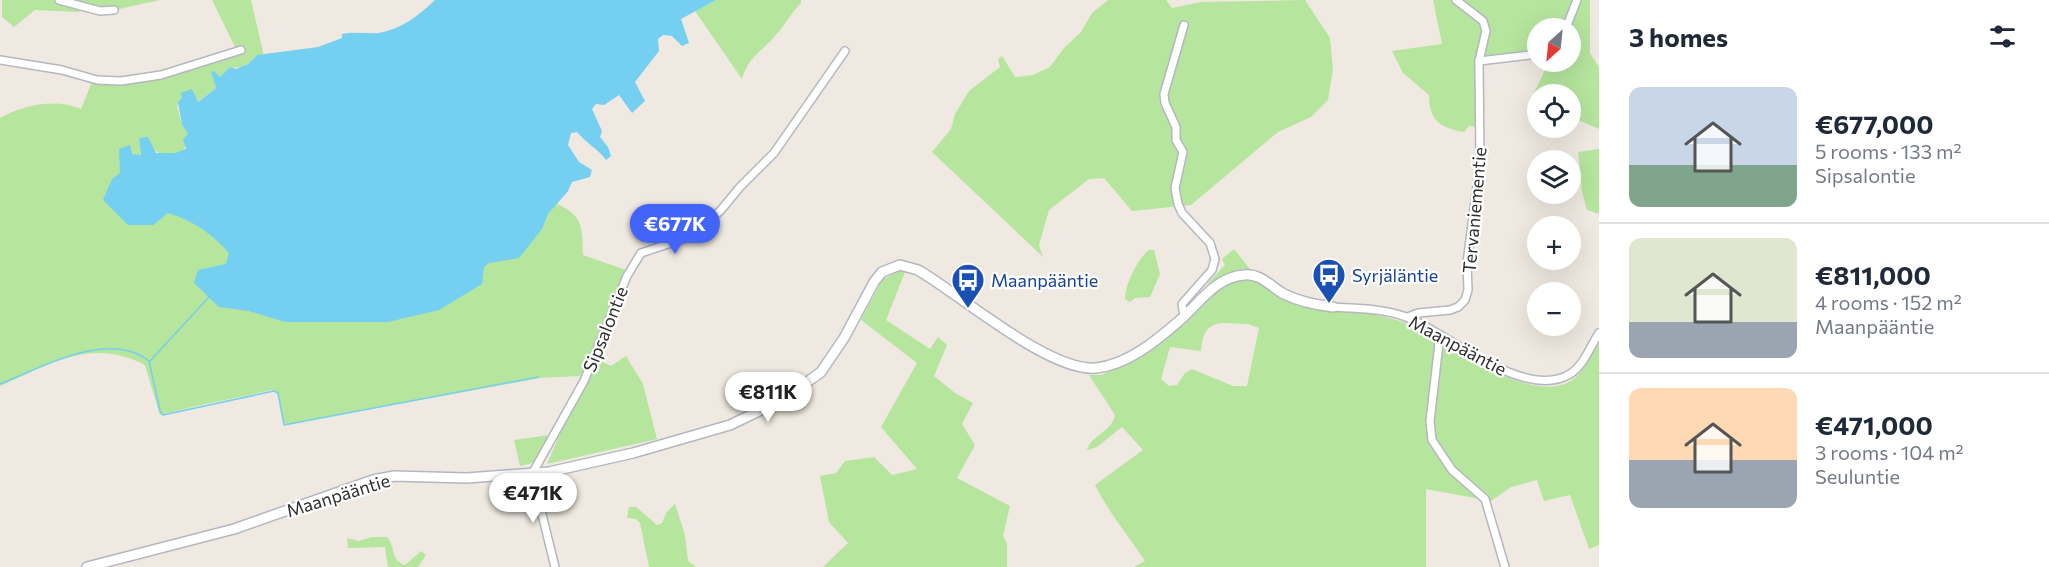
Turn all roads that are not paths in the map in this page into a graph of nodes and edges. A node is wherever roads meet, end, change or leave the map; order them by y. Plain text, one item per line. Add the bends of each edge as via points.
1 (59, 0) edge
2 (1456, 0) edge
3 (1577, 0) edge
4 (114, 10) dead end
5 (1570, 18) edge
6 (1184, 25) dead end
7 (241, 50) dead end
8 (845, 51) dead end
9 (1527, 55) edge
10 (0, 60) edge
11 (1479, 61) junction
12 (1333, 307) joint
13 (1184, 316) junction
14 (1408, 317) junction
15 (1599, 333) edge
16 (1440, 335) junction
17 (532, 474) junction
18 (87, 567) edge
19 (555, 567) edge
20 (1505, 567) edge

1 - 4 street via 100,11
2 - 11 street, Tervaniementie via 1483,21 1486,31
3 - 5 street
6 - 13 street via 1164,94 1183,152 1175,195 1182,213 1210,243 1215,259 1212,270 1183,301
7 - 10 street via 162,75 121,81 97,80
8 - 17 street, Sipsalontie via 780,145 721,210 686,238 640,253 584,381
9 - 11 street
11 - 14 street, Tervaniementie via 1480,162 1467,263 1468,290 1465,300 1450,310
12 - 13 street, Maanpääntie via 1299,301 1259,277 1244,274 1212,288
12 - 14 street, Maanpääntie
13 - 17 street, Maanpääntie via 1146,347 1122,360 1104,367 1076,367 1034,346 918,270 893,266 874,282 825,367 784,399 699,435
14 - 16 street, Maanpääntie
15 - 16 street, Maanpääntie via 1571,373 1543,379 1522,377 1496,367
16 - 20 street via 1430,421 1432,440 1452,470 1485,499
17 - 18 street, Maanpääntie via 373,480 234,529
17 - 19 street

